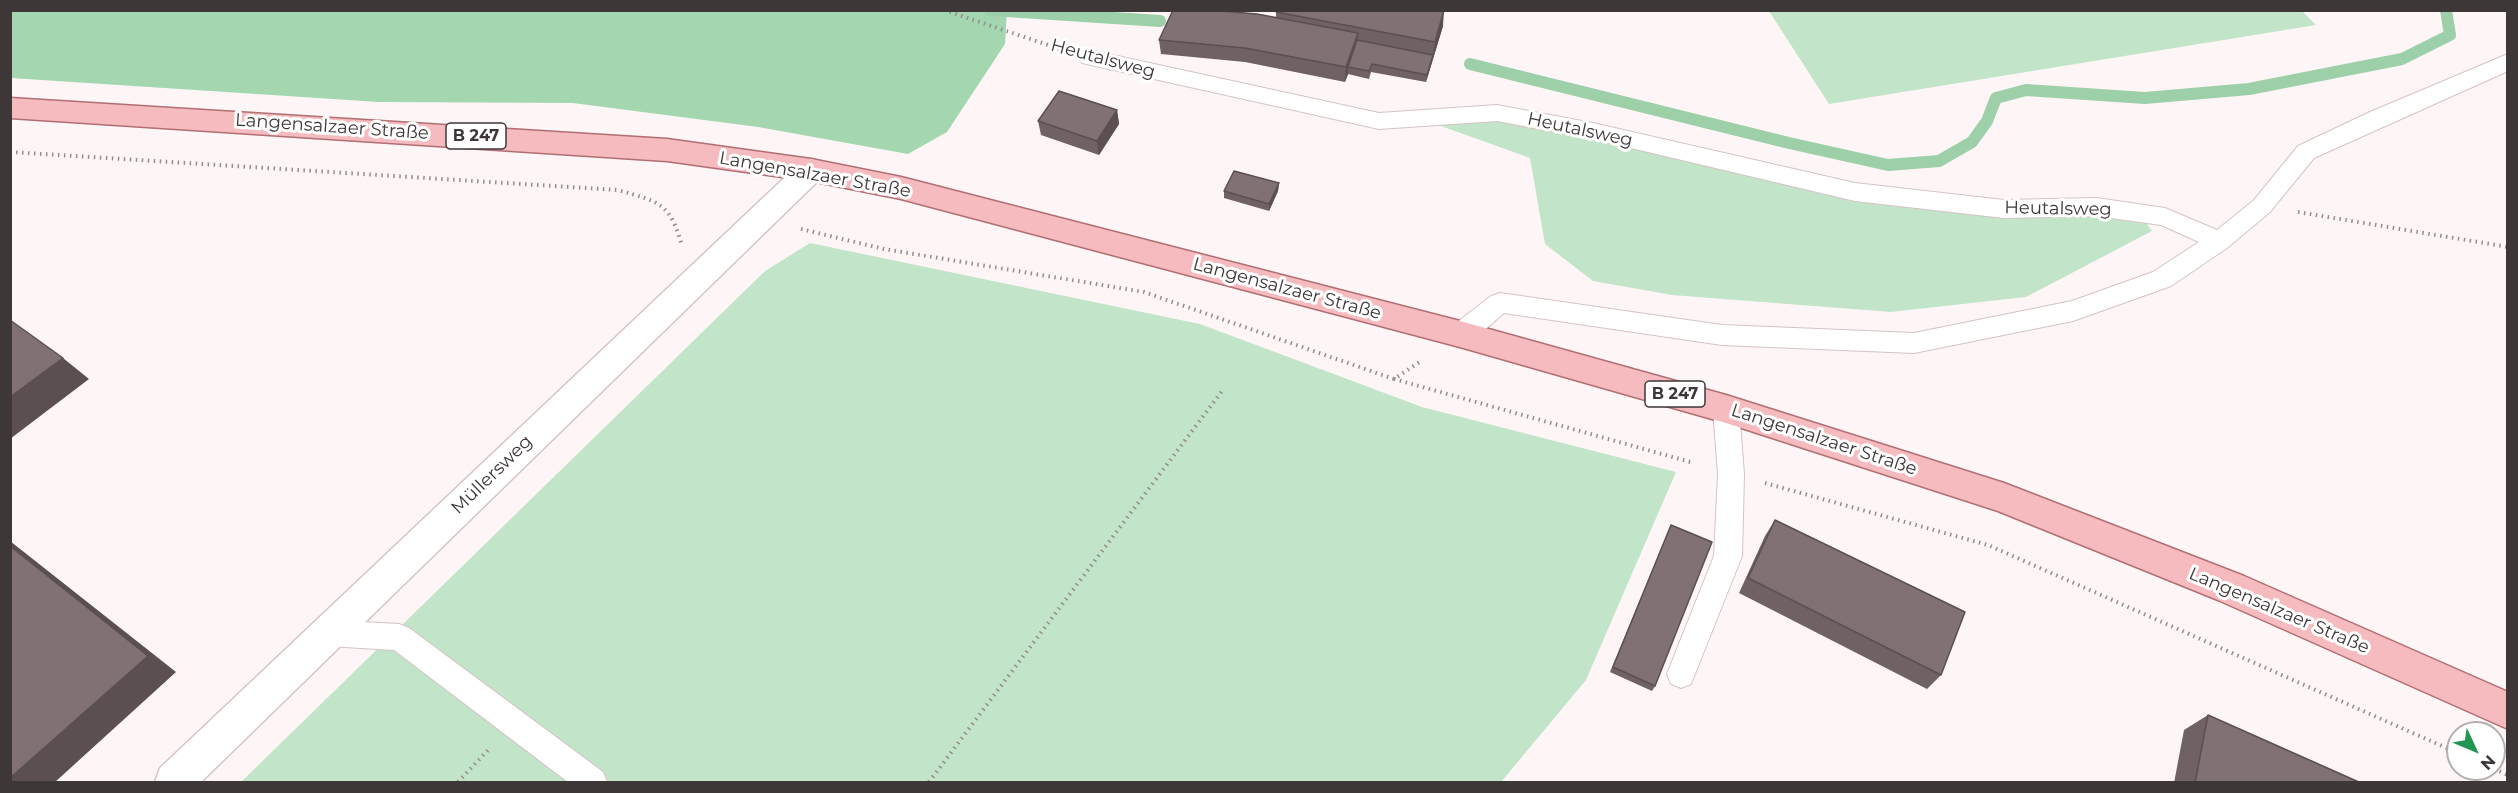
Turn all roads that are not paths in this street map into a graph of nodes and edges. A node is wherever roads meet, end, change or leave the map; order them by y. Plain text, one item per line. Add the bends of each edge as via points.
1 (1090, 58) road end
2 (2508, 62) edge
3 (10, 108) edge
4 (811, 170) junction
5 (2219, 241) junction
6 (1460, 334) junction
7 (1726, 409) junction
8 (328, 633) junction
9 (1682, 674) dead end
10 (2508, 711) edge
11 (174, 783) edge
12 (592, 783) edge

1 - 5 lane, Heutalsweg via 1378,122 1497,113 1593,131 1855,192 2004,209 2097,207 2165,217
2 - 5 lane via 2306,152 2262,206
3 - 4 main road, Langensalzaer Straße / B 247 via 667,150
4 - 6 main road, Langensalzaer Straße / B 247 via 901,188
4 - 8 street, Müllersweg
5 - 6 lane via 2162,279 2073,311 1914,343 1722,335 1500,303
6 - 7 main road, Langensalzaer Straße / B 247
7 - 9 lane via 1731,474 1728,556
7 - 10 main road, Langensalzaer Straße / B 247 via 2004,498 2231,588
8 - 11 street, Müllersweg
8 - 12 lane via 399,637

